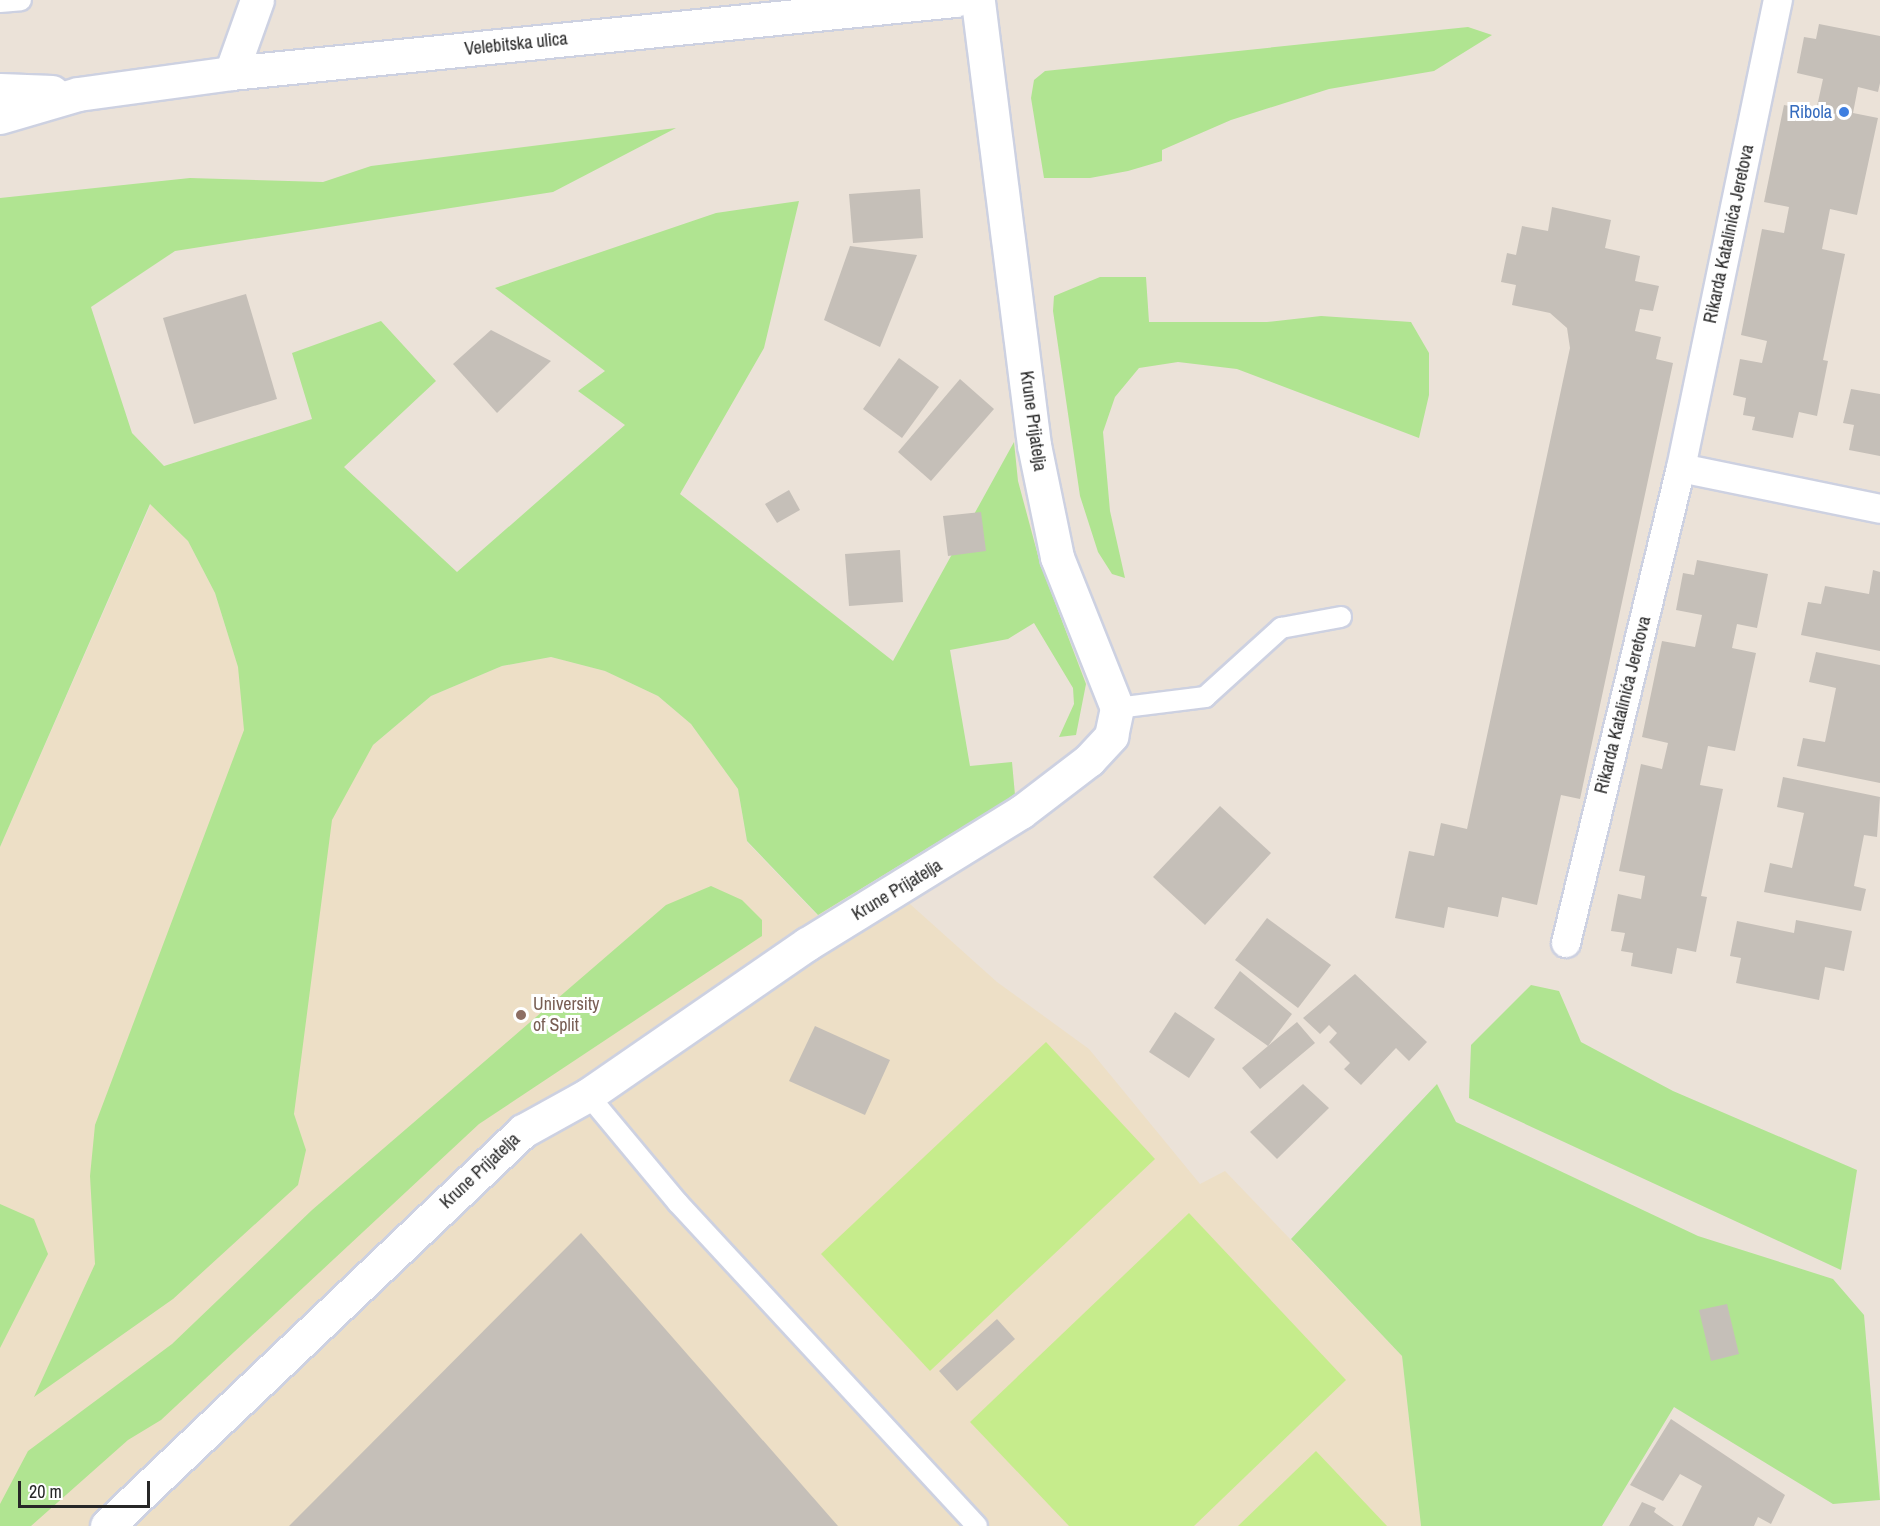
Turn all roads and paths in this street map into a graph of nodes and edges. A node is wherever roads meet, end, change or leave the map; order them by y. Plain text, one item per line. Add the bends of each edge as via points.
1 (21, 0) edge
2 (257, 0) edge
3 (955, 0) edge
4 (978, 0) edge
5 (1778, 0) edge
6 (0, 2) edge
7 (231, 73) junction
8 (0, 90) edge
9 (78, 94) junction
10 (0, 117) edge
11 (1681, 468) junction
12 (1880, 509) edge
13 (1341, 617) dead end
14 (1117, 708) junction
15 (1566, 943) dead end
16 (588, 1095) junction
17 (107, 1526) edge
18 (977, 1526) edge

1 - 6 lane
2 - 7 street
3 - 7 street, Velebitska ulica
4 - 14 street, Krune Prijatelja via 1034,445 1057,557
5 - 11 street, Rikarda Katalinića Jeretova
7 - 9 street, Velebitska ulica
8 - 9 street, Velebitska ulica
9 - 10 street, Velebitska ulica
11 - 12 street
11 - 15 street, Rikarda Katalinića Jeretova
13 - 14 lane via 1281,628 1205,698
14 - 16 street, Krune Prijatelja via 1111,736 1089,760 1021,812 807,944
16 - 17 street, Krune Prijatelja via 523,1131
16 - 18 lane via 678,1203

